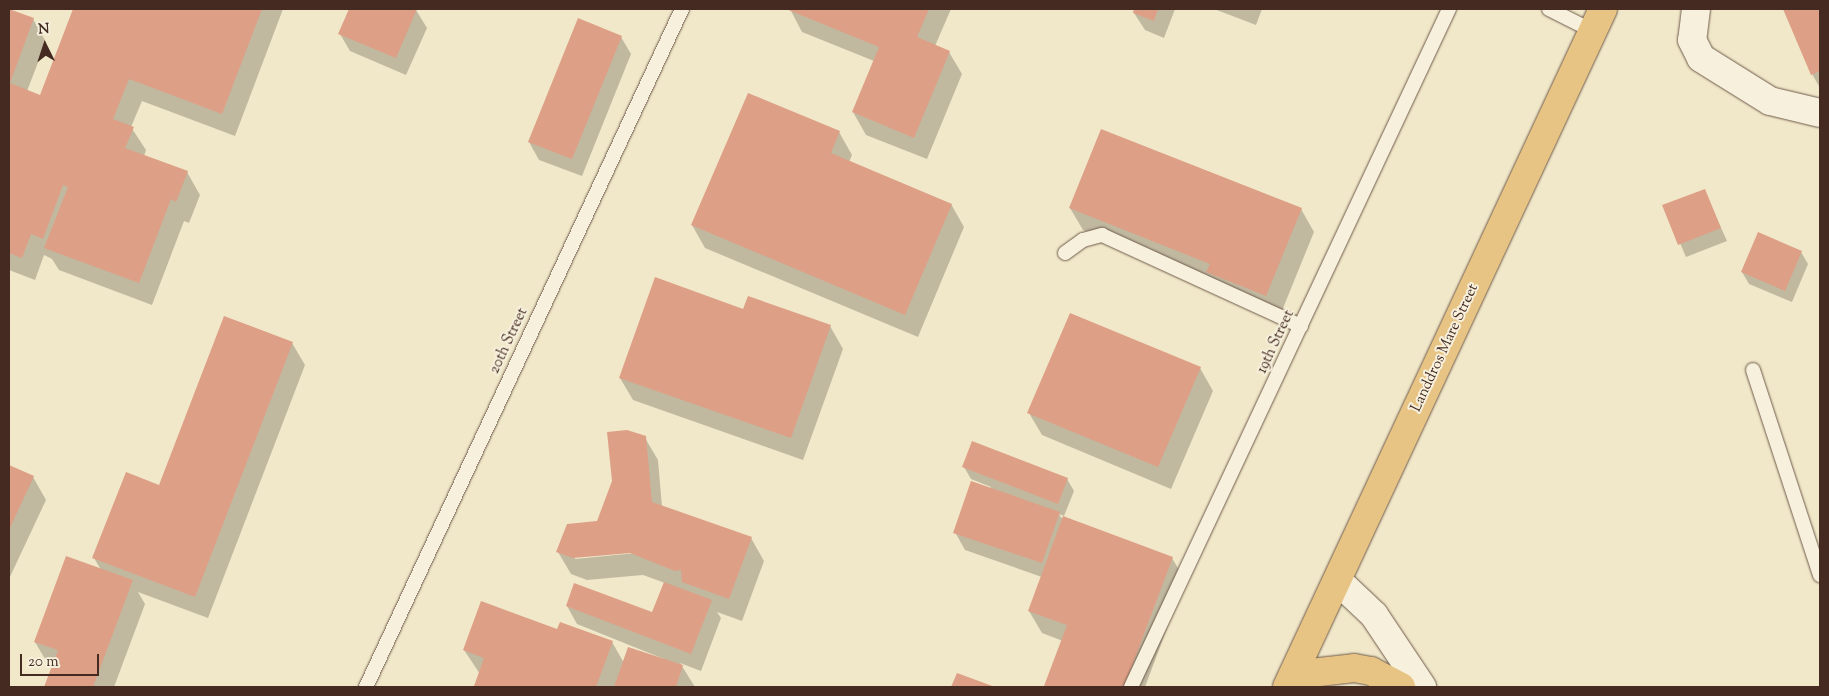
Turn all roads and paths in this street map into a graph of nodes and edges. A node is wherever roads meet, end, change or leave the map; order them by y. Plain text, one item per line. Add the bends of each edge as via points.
1 (682, 9) edge
2 (1448, 9) edge
3 (1549, 9) edge
4 (1695, 11) edge
5 (1598, 20) edge
6 (1820, 114) edge
7 (1065, 253) dead end
8 (1301, 326) junction
9 (1753, 370) dead end
10 (1820, 575) edge
11 (1339, 582) junction
12 (1290, 681) edge
13 (366, 687) edge
14 (1131, 687) edge
15 (1401, 687) edge
16 (1422, 687) edge

1 - 13 lane, 20th Street
2 - 8 lane, 19th Street
3 - 5 lane
4 - 6 street via 1692,40 1702,58 1770,101
5 - 11 main road, Landdros Mare Street
7 - 8 lane via 1083,240 1102,235
8 - 14 lane, 19th Street
9 - 10 lane
11 - 12 main road, Landdros Mare Street
11 - 16 street via 1374,615
12 - 15 main road via 1354,668 1371,671

